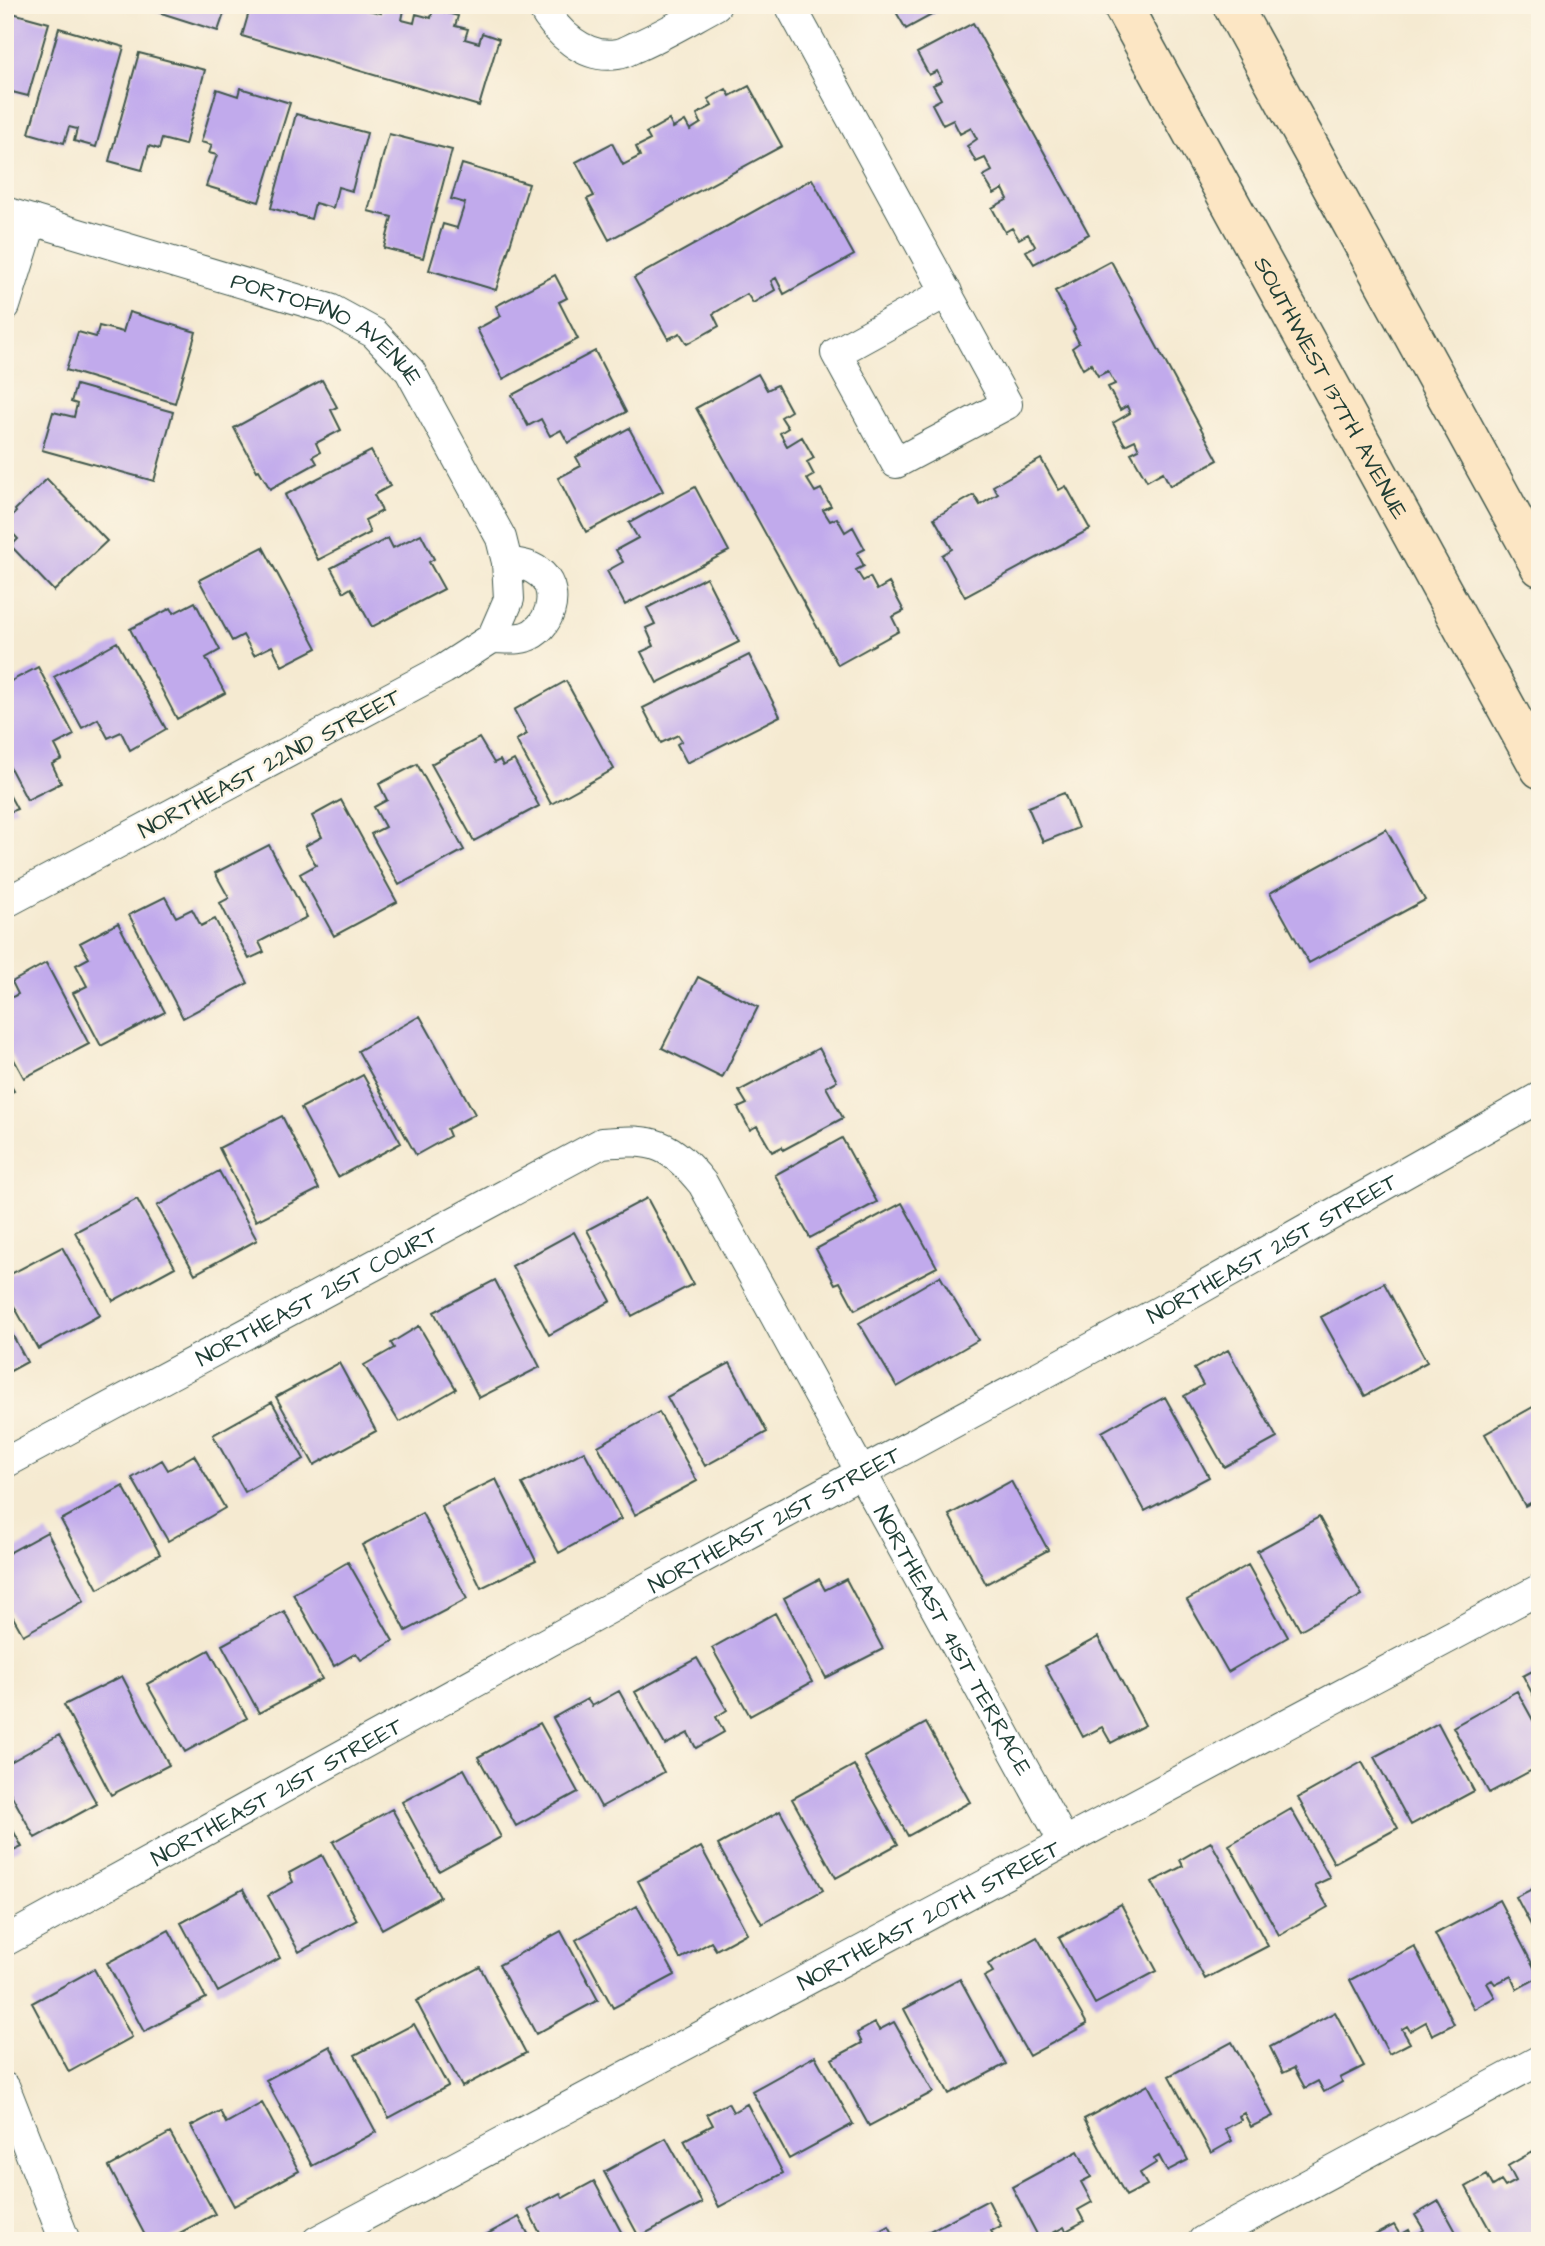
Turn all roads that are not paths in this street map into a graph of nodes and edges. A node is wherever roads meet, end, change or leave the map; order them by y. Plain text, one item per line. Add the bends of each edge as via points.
1 (541, 5) edge
2 (716, 5) edge
3 (790, 5) edge
4 (1122, 5) edge
5 (1232, 5) edge
6 (18, 216) edge
7 (947, 292) junction
8 (5, 306) edge
9 (508, 562) junction
10 (1540, 567) edge
11 (492, 638) junction
12 (1540, 769) edge
13 (5, 903) edge
14 (1540, 1097) edge
15 (630, 1140) joint
16 (5, 1463) edge
17 (862, 1472) junction
18 (1540, 1589) edge
19 (1064, 1842) junction
20 (5, 1941) edge
21 (1540, 2060) edge
22 (5, 2088) edge
23 (65, 2241) edge
24 (317, 2241) edge
25 (1203, 2241) edge

1 - 2 street via 571,42 597,54 619,54
3 - 7 street
4 - 12 main road, SOUTHWEST 137TH AVENUE
5 - 10 main road
6 - 8 street
6 - 9 street, PORTOFINO AVENUE via 330,309 374,333 410,371 501,538
7 - 7 street via 836,353 896,463 1007,404
9 - 11 street, PORTOFINO AVENUE via 509,599
9 - 11 street via 528,565 544,576 550,590 548,616 540,629 523,638
11 - 13 street, NORTHEAST 22ND STREET via 444,669
14 - 17 street, NORTHEAST 21ST STREET via 1187,1297
15 - 16 street, NORTHEAST 21ST COURT via 602,1143
15 - 17 street, NORTHEAST 41ST TERRACE via 657,1144 683,1159 703,1184
17 - 19 street, NORTHEAST 41ST TERRACE
17 - 20 street, NORTHEAST 21ST STREET
18 - 19 street, NORTHEAST 20TH STREET
19 - 24 street, NORTHEAST 20TH STREET
21 - 25 street
22 - 23 street

